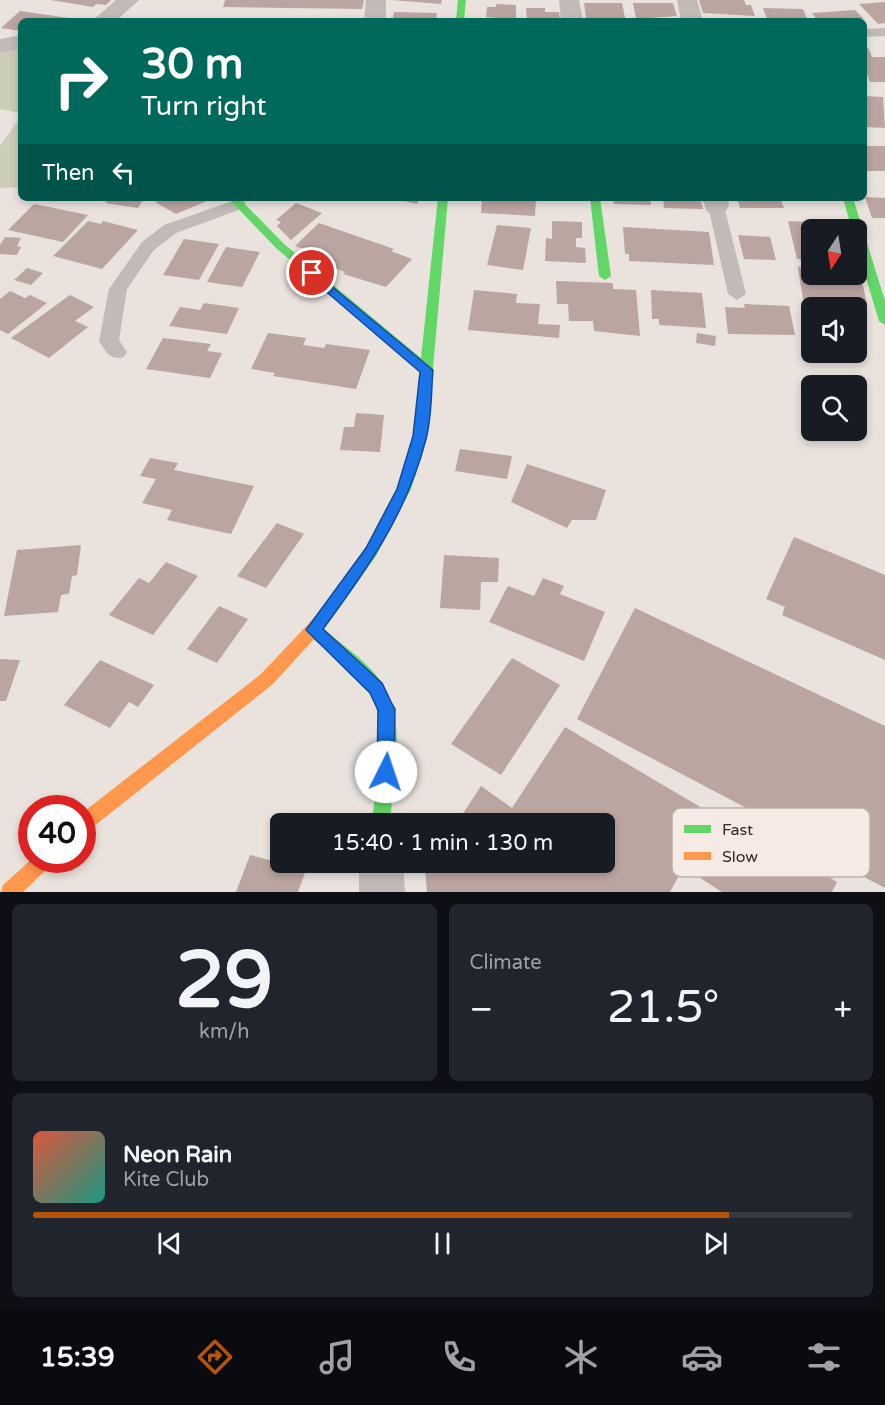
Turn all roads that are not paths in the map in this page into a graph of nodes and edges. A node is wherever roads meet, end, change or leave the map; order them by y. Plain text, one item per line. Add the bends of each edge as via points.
1 (129, 0) edge
2 (376, 0) edge
3 (462, 0) edge
4 (569, 0) edge
5 (687, 0) edge
6 (107, 18) edge
7 (375, 18) edge
8 (460, 18) edge
9 (572, 18) edge
10 (691, 18) edge
11 (885, 32) edge
12 (867, 33) edge
13 (18, 43) edge
14 (0, 46) edge
15 (239, 201) edge
16 (242, 201) edge
17 (443, 201) edge
18 (595, 201) edge
19 (849, 201) edge
20 (716, 202) edge
21 (605, 276) dead end
22 (737, 294) dead end
23 (885, 321) edge
24 (117, 352) dead end
25 (427, 370) junction
26 (314, 630) junction
27 (96, 813) edge
28 (382, 813) edge
29 (30, 873) edge
30 (381, 873) edge
31 (10, 892) edge
32 (382, 892) edge

1 - 6 street
2 - 7 street
3 - 8 street
4 - 9 street
5 - 10 street
11 - 12 lane
13 - 14 street
15 - 24 lane via 170,229 148,246 118,289 109,341
16 - 25 street via 280,246
17 - 25 street
18 - 21 street
19 - 23 street
20 - 22 lane
25 - 26 street via 420,436 404,489 371,552
26 - 27 street via 267,679
26 - 28 street via 376,688 387,709
29 - 31 street
30 - 32 street

